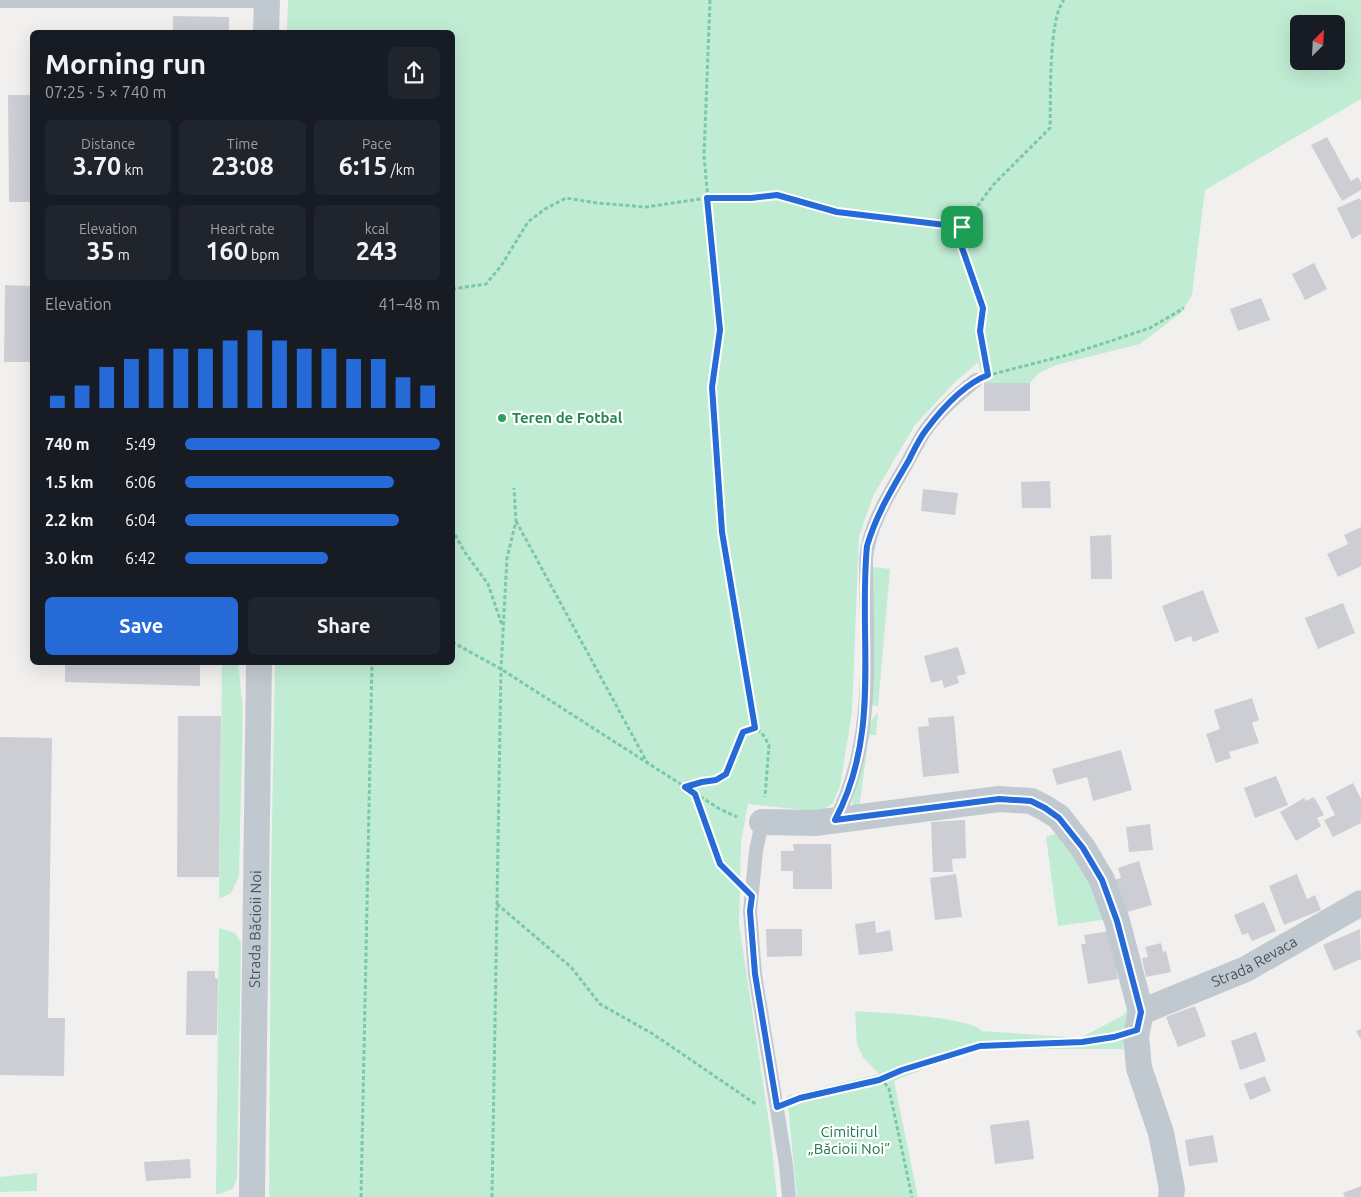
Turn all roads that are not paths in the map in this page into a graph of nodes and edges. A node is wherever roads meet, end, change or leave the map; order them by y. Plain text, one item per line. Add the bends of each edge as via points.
1 (0, 1) edge
2 (266, 1) edge
3 (266, 30) edge
4 (982, 378) road end
5 (259, 665) edge
6 (835, 820) junction
7 (762, 822) joint
8 (1361, 903) edge
9 (1139, 1021) junction
10 (252, 1197) edge
11 (789, 1197) edge
12 (1171, 1197) edge

1 - 2 lane
2 - 3 street
4 - 6 lane via 957,396 925,431 871,532 866,559 864,716 846,799
5 - 10 street, Strada Băcioii Noi
6 - 7 street
6 - 9 street via 999,799 1031,801 1045,808 1059,818 1083,848 1102,880 1117,921
7 - 11 lane via 750,911 755,974
8 - 9 street, Strada Revaca via 1246,969
9 - 12 street via 1136,1036 1140,1068 1161,1133

